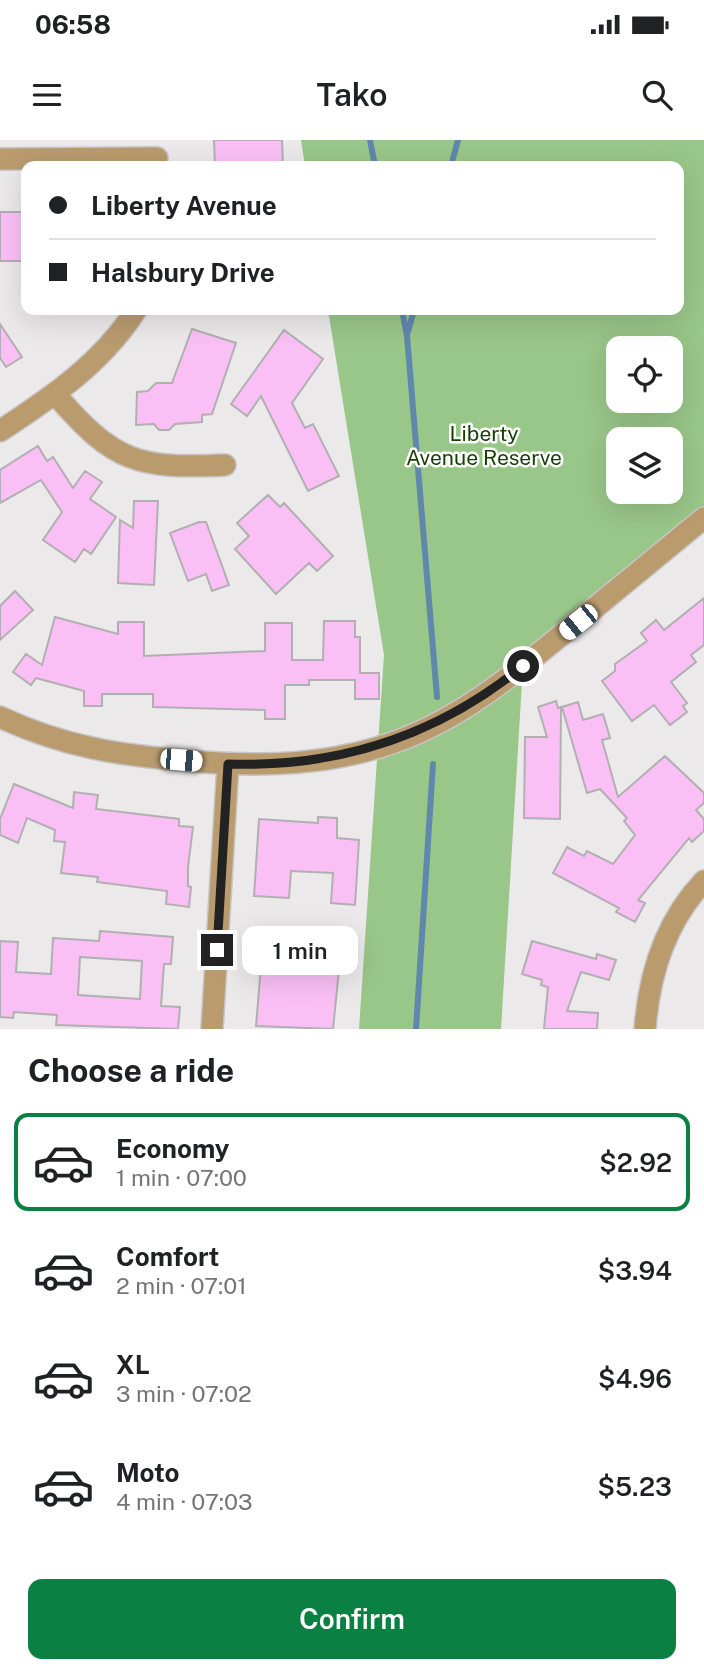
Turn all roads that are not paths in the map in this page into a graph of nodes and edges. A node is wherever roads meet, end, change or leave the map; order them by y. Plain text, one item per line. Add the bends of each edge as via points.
1 (157, 155) edge
2 (0, 159) edge
3 (132, 315) edge
4 (55, 395) junction
5 (0, 431) edge
6 (225, 465) dead end
7 (704, 518) edge
8 (0, 718) edge
9 (228, 764) junction
10 (704, 881) edge
11 (212, 1029) edge
12 (645, 1029) edge

1 - 2 street
3 - 4 street via 102,355
4 - 5 street
4 - 6 street via 93,436 121,454 163,467
7 - 9 street via 495,689 445,719 401,740 343,756 286,765
8 - 9 street via 64,743 107,753
9 - 11 street
10 - 12 street via 676,919 659,954

